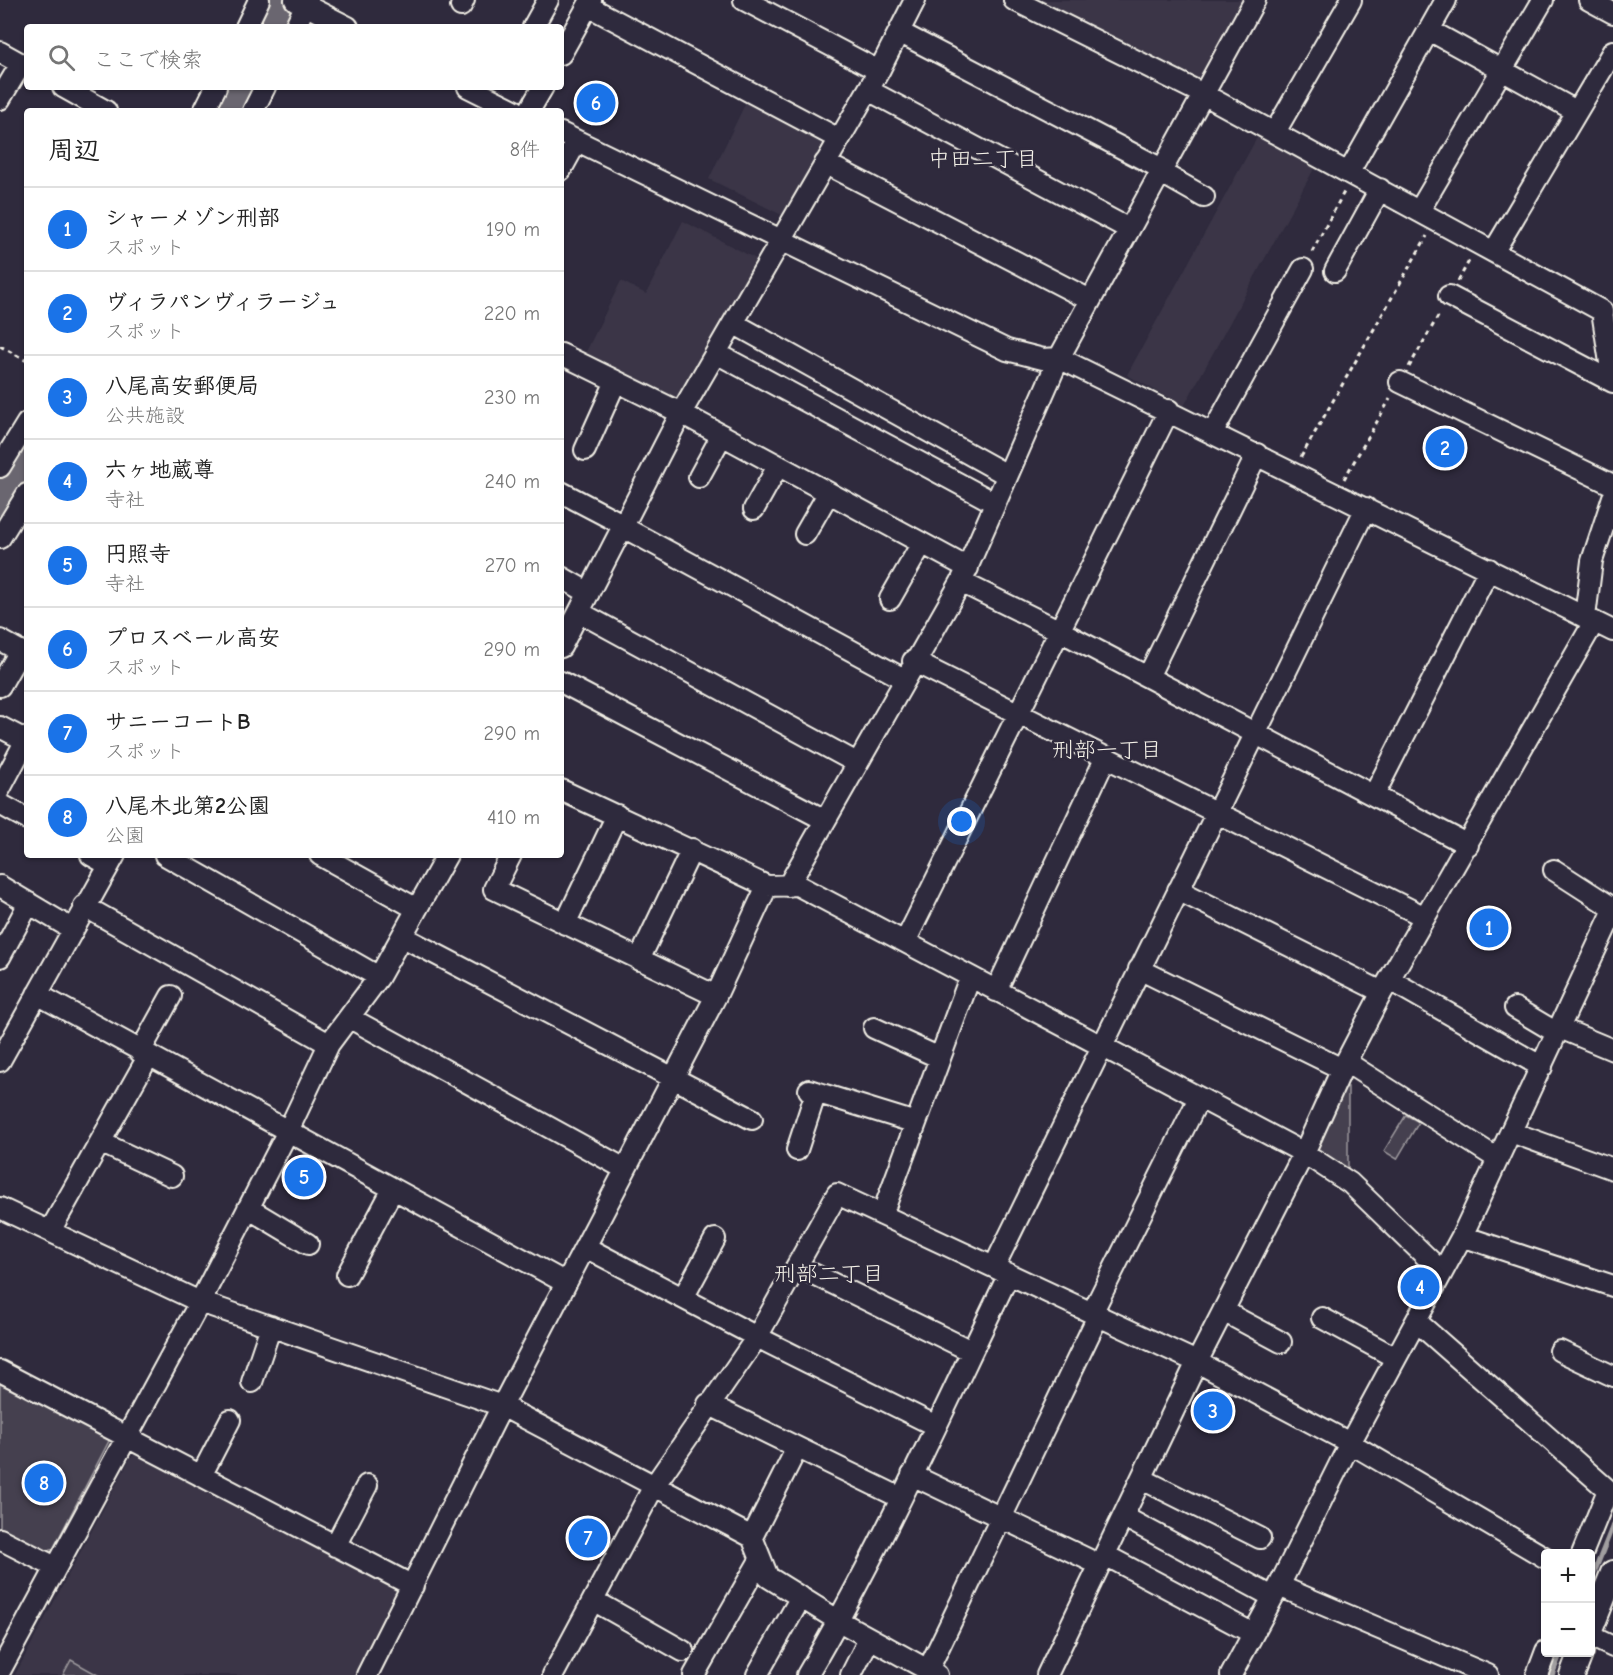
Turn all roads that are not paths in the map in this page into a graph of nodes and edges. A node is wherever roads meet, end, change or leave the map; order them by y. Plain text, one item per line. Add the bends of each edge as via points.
1 (259, 0) edge
2 (548, 0) edge
3 (744, 0) edge
4 (1014, 0) edge
5 (1255, 0) edge
6 (1351, 0) edge
7 (1446, 0) edge
8 (1543, 0) edge
9 (1589, 0) edge
10 (303, 2) edge
11 (907, 2) edge
12 (590, 3) edge
13 (1613, 13) edge
14 (247, 24) edge
15 (296, 24) edge
16 (343, 24) edge
17 (535, 24) edge
18 (1429, 30) junction
19 (899, 32) junction
20 (564, 49) edge
21 (1613, 51) edge
22 (0, 52) edge
23 (24, 66) edge
24 (1502, 70) junction
25 (879, 71) junction
26 (68, 90) edge
27 (214, 90) edge
28 (264, 90) edge
29 (474, 90) edge
30 (541, 90) edge
31 (868, 90) junction
32 (1203, 94) junction
33 (0, 99) edge
34 (101, 108) edge
35 (206, 108) edge
36 (254, 108) edge
37 (510, 108) edge
38 (532, 108) edge
39 (1576, 111) junction
40 (1275, 132) junction
41 (569, 137) edge
42 (839, 139) junction
43 (564, 158) edge
44 (825, 164) junction
45 (1161, 171) junction
46 (1351, 173) junction
47 (1380, 189) junction
48 (1204, 196) dead end
49 (1428, 215) junction
50 (1129, 229) junction
51 (780, 242) junction
52 (1494, 251) junction
53 (1303, 269) road end
54 (1335, 271) dead end
55 (1449, 296) dead end
56 (1090, 300) junction
57 (733, 323) junction
58 (716, 353) junction
59 (564, 355) edge
60 (1059, 358) junction
61 (1611, 359) edge
62 (616, 381) junction
63 (1400, 382) dead end
64 (1613, 382) edge
65 (861, 394) junction
66 (1169, 410) junction
67 (681, 413) junction
68 (846, 423) junction
69 (24, 428) edge
70 (1213, 432) junction
71 (722, 435) junction
72 (585, 450) dead end
73 (1257, 454) junction
74 (778, 466) junction
75 (0, 467) edge
76 (1007, 476) junction
77 (699, 477) dead end
78 (1613, 485) edge
79 (564, 494) edge
80 (828, 494) junction
81 (1613, 497) edge
82 (24, 498) edge
83 (995, 503) junction
84 (1366, 508) junction
85 (754, 509) dead end
86 (15, 511) edge
87 (623, 526) junction
88 (805, 534) dead end
89 (0, 538) edge
90 (921, 545) junction
91 (1489, 569) junction
92 (964, 575) junction
93 (564, 579) edge
94 (589, 592) junction
95 (890, 599) dead end
96 (579, 612) junction
97 (1589, 619) junction
98 (1058, 630) junction
99 (1613, 632) edge
100 (0, 640) edge
101 (564, 641) edge
102 (23, 653) edge
103 (913, 662) junction
104 (1148, 677) junction
105 (904, 679) junction
106 (564, 684) edge
107 (0, 686) edge
108 (1017, 713) junction
109 (0, 726) edge
110 (1255, 733) junction
111 (24, 740) edge
112 (24, 745) edge
113 (1107, 757) junction
114 (856, 763) junction
115 (0, 789) edge
116 (564, 791) edge
117 (1374, 795) junction
118 (0, 804) edge
119 (1216, 811) junction
120 (617, 815) junction
121 (24, 817) edge
122 (825, 820) junction
123 (1468, 844) junction
124 (692, 849) junction
125 (170, 858) edge
126 (325, 858) edge
127 (445, 858) edge
128 (510, 858) edge
129 (112, 860) edge
130 (1554, 870) dead end
131 (0, 886) edge
132 (767, 886) junction
133 (788, 886) junction
134 (1178, 890) junction
135 (29, 903) junction
136 (84, 906) junction
137 (417, 909) junction
138 (1425, 917) junction
139 (1611, 918) edge
140 (565, 924) junction
141 (72, 929) junction
142 (403, 937) junction
143 (905, 942) junction
144 (0, 957) edge
145 (639, 960) junction
146 (1139, 969) junction
147 (379, 977) junction
148 (970, 978) junction
149 (1386, 986) junction
150 (996, 991) junction
151 (37, 994) junction
152 (171, 996) dead end
153 (716, 996) junction
154 (1515, 1008) dead end
155 (350, 1018) junction
156 (874, 1028) dead end
157 (1558, 1031) junction
158 (329, 1044) junction
159 (1102, 1046) junction
160 (1613, 1050) edge
161 (144, 1054) junction
162 (940, 1058) junction
163 (0, 1061) edge
164 (1344, 1066) junction
165 (1542, 1066) junction
166 (672, 1079) junction
167 (1199, 1098) junction
168 (752, 1119) dead end
169 (916, 1123) junction
170 (288, 1131) junction
171 (1511, 1131) junction
172 (100, 1142) junction
173 (797, 1150) dead end
174 (1304, 1153) junction
175 (1498, 1159) junction
176 (625, 1169) junction
177 (1613, 1169) edge
178 (172, 1176) dead end
179 (393, 1189) junction
180 (0, 1208) edge
181 (248, 1208) junction
182 (882, 1215) junction
183 (50, 1232) junction
184 (1462, 1236) junction
185 (715, 1239) dead end
186 (308, 1244) dead end
187 (585, 1247) junction
188 (797, 1266) junction
189 (1001, 1270) junction
190 (1442, 1272) junction
191 (347, 1275) dead end
192 (566, 1283) junction
193 (1613, 1286) edge
194 (683, 1298) junction
195 (200, 1302) junction
196 (1223, 1311) junction
197 (1096, 1313) junction
198 (1322, 1318) dead end
199 (1416, 1321) junction
200 (271, 1326) junction
201 (757, 1337) junction
202 (1281, 1342) dead end
203 (971, 1351) junction
204 (1560, 1351) dead end
205 (1396, 1358) junction
206 (1197, 1362) junction
207 (0, 1371) edge
208 (1613, 1376) edge
209 (252, 1382) dead end
210 (708, 1404) junction
211 (502, 1406) junction
212 (230, 1420) dead end
213 (936, 1426) junction
214 (127, 1437) junction
215 (1350, 1443) junction
216 (797, 1448) junction
217 (912, 1475) junction
218 (201, 1476) junction
219 (1142, 1479) junction
220 (1611, 1483) edge
221 (367, 1485) dead end
222 (654, 1486) junction
223 (901, 1498) junction
224 (1124, 1517) junction
225 (1002, 1518) junction
226 (752, 1537) junction
227 (1260, 1538) dead end
228 (0, 1539) edge
229 (335, 1546) junction
230 (1584, 1549) edge
231 (1541, 1556) edge
232 (760, 1560) junction
233 (1103, 1560) junction
234 (55, 1567) junction
235 (1601, 1585) edge
236 (413, 1586) junction
237 (1276, 1591) junction
238 (801, 1597) junction
239 (593, 1600) junction
240 (1595, 1610) edge
241 (839, 1621) junction
242 (1252, 1633) junction
243 (1595, 1638) edge
244 (868, 1639) junction
245 (1613, 1647) edge
246 (683, 1651) dead end
247 (1543, 1657) edge
248 (1579, 1657) edge
249 (0, 1671) edge
250 (932, 1673) edge
251 (367, 1675) edge
252 (553, 1675) edge
253 (694, 1675) edge
254 (757, 1675) edge
255 (807, 1675) edge
256 (850, 1675) edge
257 (1047, 1675) edge
258 (1231, 1675) edge
259 (1488, 1675) edge
260 (1537, 1675) edge
261 (1572, 1675) edge

1 - 14 street
2 - 17 street
3 - 25 street
4 - 32 street
5 - 32 street
6 - 40 street
7 - 18 street
8 - 24 street
9 - 13 street
10 - 15 street
10 - 16 street
11 - 19 street
12 - 20 street
12 - 42 street
18 - 24 street
18 - 46 street
19 - 25 street
19 - 45 street
21 - 39 street
22 - 23 street
23 - 33 street
24 - 39 street
24 - 49 street
25 - 31 street
26 - 34 street
27 - 35 street
28 - 36 street
29 - 37 street
30 - 38 street
31 - 42 street
31 - 50 street
32 - 40 street
32 - 45 street
39 - 52 street
40 - 46 street
41 - 43 street
41 - 51 street
42 - 44 street
44 - 51 street
44 - 56 street
45 - 48 street
45 - 50 street
46 - 47 street
47 - 49 street
47 - 54 street
49 - 52 street
50 - 56 street
51 - 57 street
51 - 60 street via 1007,350 1043,360
52 - 61 street via 1602,311
53 - 70 street
55 - 64 street
56 - 60 street
57 - 58 street
57 - 65 street
58 - 67 street
58 - 68 street
59 - 62 street
60 - 66 street
60 - 76 street
61 - 64 street
62 - 67 street
62 - 72 street
63 - 78 street
65 - 68 street
65 - 76 street
66 - 70 street
66 - 98 street
67 - 71 street
67 - 87 street
68 - 83 street
69 - 75 street
70 - 73 street
71 - 74 street
71 - 77 street
73 - 84 street
73 - 104 street
74 - 80 street
74 - 85 street
76 - 83 street
79 - 87 street
80 - 88 street
80 - 90 street
81 - 97 street via 1592,561
82 - 86 street
83 - 92 street
84 - 91 street
84 - 110 street
86 - 89 street
87 - 94 street
87 - 105 street
90 - 92 street
90 - 95 street
91 - 97 street
91 - 117 street
92 - 98 street
92 - 103 street
93 - 94 street
94 - 96 street
96 - 101 street
96 - 114 street
97 - 99 street
97 - 123 street
98 - 104 street
98 - 108 street
100 - 102 street
102 - 107 street
103 - 105 street
103 - 108 street
104 - 110 street
105 - 114 street
106 - 122 street
108 - 113 street
108 - 143 street
109 - 111 street
110 - 117 street
110 - 119 street
112 - 115 street
113 - 119 street
113 - 150 street
114 - 122 street
116 - 120 street
117 - 123 street
118 - 121 street
119 - 134 street
119 - 138 street
120 - 124 street
120 - 140 street
122 - 133 street
123 - 138 street
124 - 132 street
124 - 145 street
125 - 147 street
126 - 137 street
127 - 137 street
128 - 140 street via 494,889
129 - 136 street
130 - 139 street
131 - 135 street
132 - 133 street
132 - 153 street
133 - 143 street via 797,885
134 - 146 street
134 - 149 street
135 - 141 street
135 - 144 street
136 - 141 street
136 - 158 street
137 - 142 street
138 - 149 street
139 - 157 street
140 - 145 street
141 - 151 street
142 - 147 street
142 - 166 street
143 - 148 street
145 - 153 street
146 - 159 street
146 - 164 street
147 - 155 street
148 - 150 street
148 - 162 street
149 - 164 street
149 - 165 street
150 - 159 street
151 - 161 street
151 - 163 street
152 - 161 street
153 - 166 street
154 - 157 street
155 - 158 street
155 - 176 street
156 - 162 street
157 - 160 street
157 - 165 street
158 - 170 street
159 - 167 street
159 - 189 street
161 - 170 street
161 - 172 street
162 - 169 street
164 - 174 street
164 - 175 street
165 - 171 street
166 - 168 street
166 - 176 street
167 - 174 street
167 - 197 street
169 - 173 street via 812,1091
169 - 182 street
170 - 179 street
170 - 181 street
171 - 175 street
171 - 177 street
172 - 178 street
172 - 183 street
174 - 190 street via 1350,1183
174 - 196 street
175 - 184 street
176 - 187 street
179 - 191 street
179 - 192 street
180 - 183 street
181 - 186 street
181 - 195 street
182 - 188 street via 837,1194
182 - 189 street
183 - 195 street
184 - 190 street
184 - 193 street
185 - 194 street
187 - 192 street
187 - 194 street
188 - 201 street
188 - 203 street
189 - 197 street
189 - 203 street
190 - 199 street
192 - 211 street
194 - 201 street
195 - 200 street
195 - 214 street
196 - 202 street
196 - 206 street
197 - 206 street
197 - 225 street
198 - 205 street
199 - 205 street
199 - 220 street
200 - 209 street
200 - 211 street
201 - 210 street
201 - 213 street
203 - 213 street
204 - 208 street
205 - 215 street
206 - 215 street
206 - 219 street
207 - 214 street
210 - 216 street
210 - 222 street
211 - 222 street
211 - 236 street
212 - 218 street
213 - 217 street
214 - 218 street
214 - 234 street
215 - 231 street
215 - 237 street
216 - 223 street
216 - 226 street
217 - 223 street
217 - 225 street
218 - 229 street
219 - 224 street
219 - 227 street
220 - 230 street
221 - 229 street
222 - 226 street
222 - 239 street
223 - 241 street
224 - 233 street
224 - 237 street
225 - 233 street
225 - 250 street
226 - 232 street
228 - 234 street
229 - 236 street
232 - 238 street via 768,1577
232 - 253 street
233 - 242 street
233 - 257 street
234 - 249 street
235 - 240 main road
236 - 251 street
237 - 242 street
237 - 259 street
238 - 241 street
238 - 254 street
239 - 246 street
239 - 252 street
241 - 244 street
241 - 255 street
242 - 258 street
243 - 245 street
244 - 250 street
244 - 256 street
247 - 260 street
248 - 261 main road

